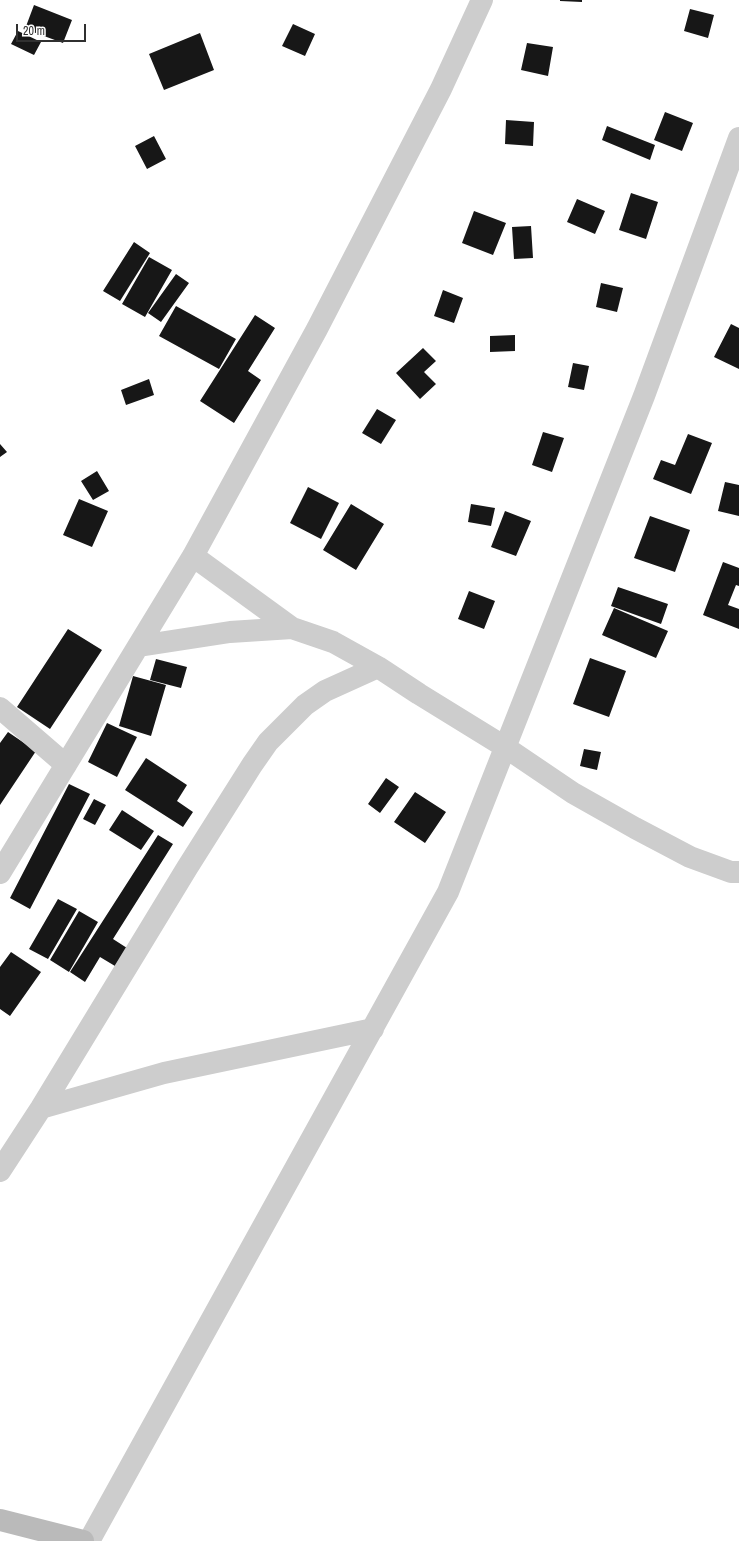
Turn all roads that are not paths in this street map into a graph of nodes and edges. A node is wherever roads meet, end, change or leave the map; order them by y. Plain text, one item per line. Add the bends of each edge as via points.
1 (482, 0) edge
2 (739, 138) edge
3 (193, 556) junction
4 (292, 628) junction
5 (139, 646) junction
6 (378, 667) junction
7 (0, 708) edge
8 (506, 746) junction
9 (66, 765) junction
10 (739, 872) edge
11 (0, 873) edge
12 (373, 1029) junction
13 (41, 1108) junction
14 (0, 1171) edge
15 (0, 1520) edge
16 (83, 1541) edge
17 (89, 1541) edge

1 - 3 street via 441,89 317,329
2 - 8 street via 644,396
3 - 4 street
3 - 5 street
4 - 5 street via 230,632
4 - 6 street via 333,642
5 - 9 street
6 - 8 street
6 - 13 street via 320,694 305,705 268,742 187,868
7 - 9 street
8 - 10 street via 573,792 635,828 690,856 731,872
8 - 12 street via 448,892
9 - 11 street
12 - 13 street via 164,1073
12 - 17 street
13 - 14 street
15 - 16 main road

